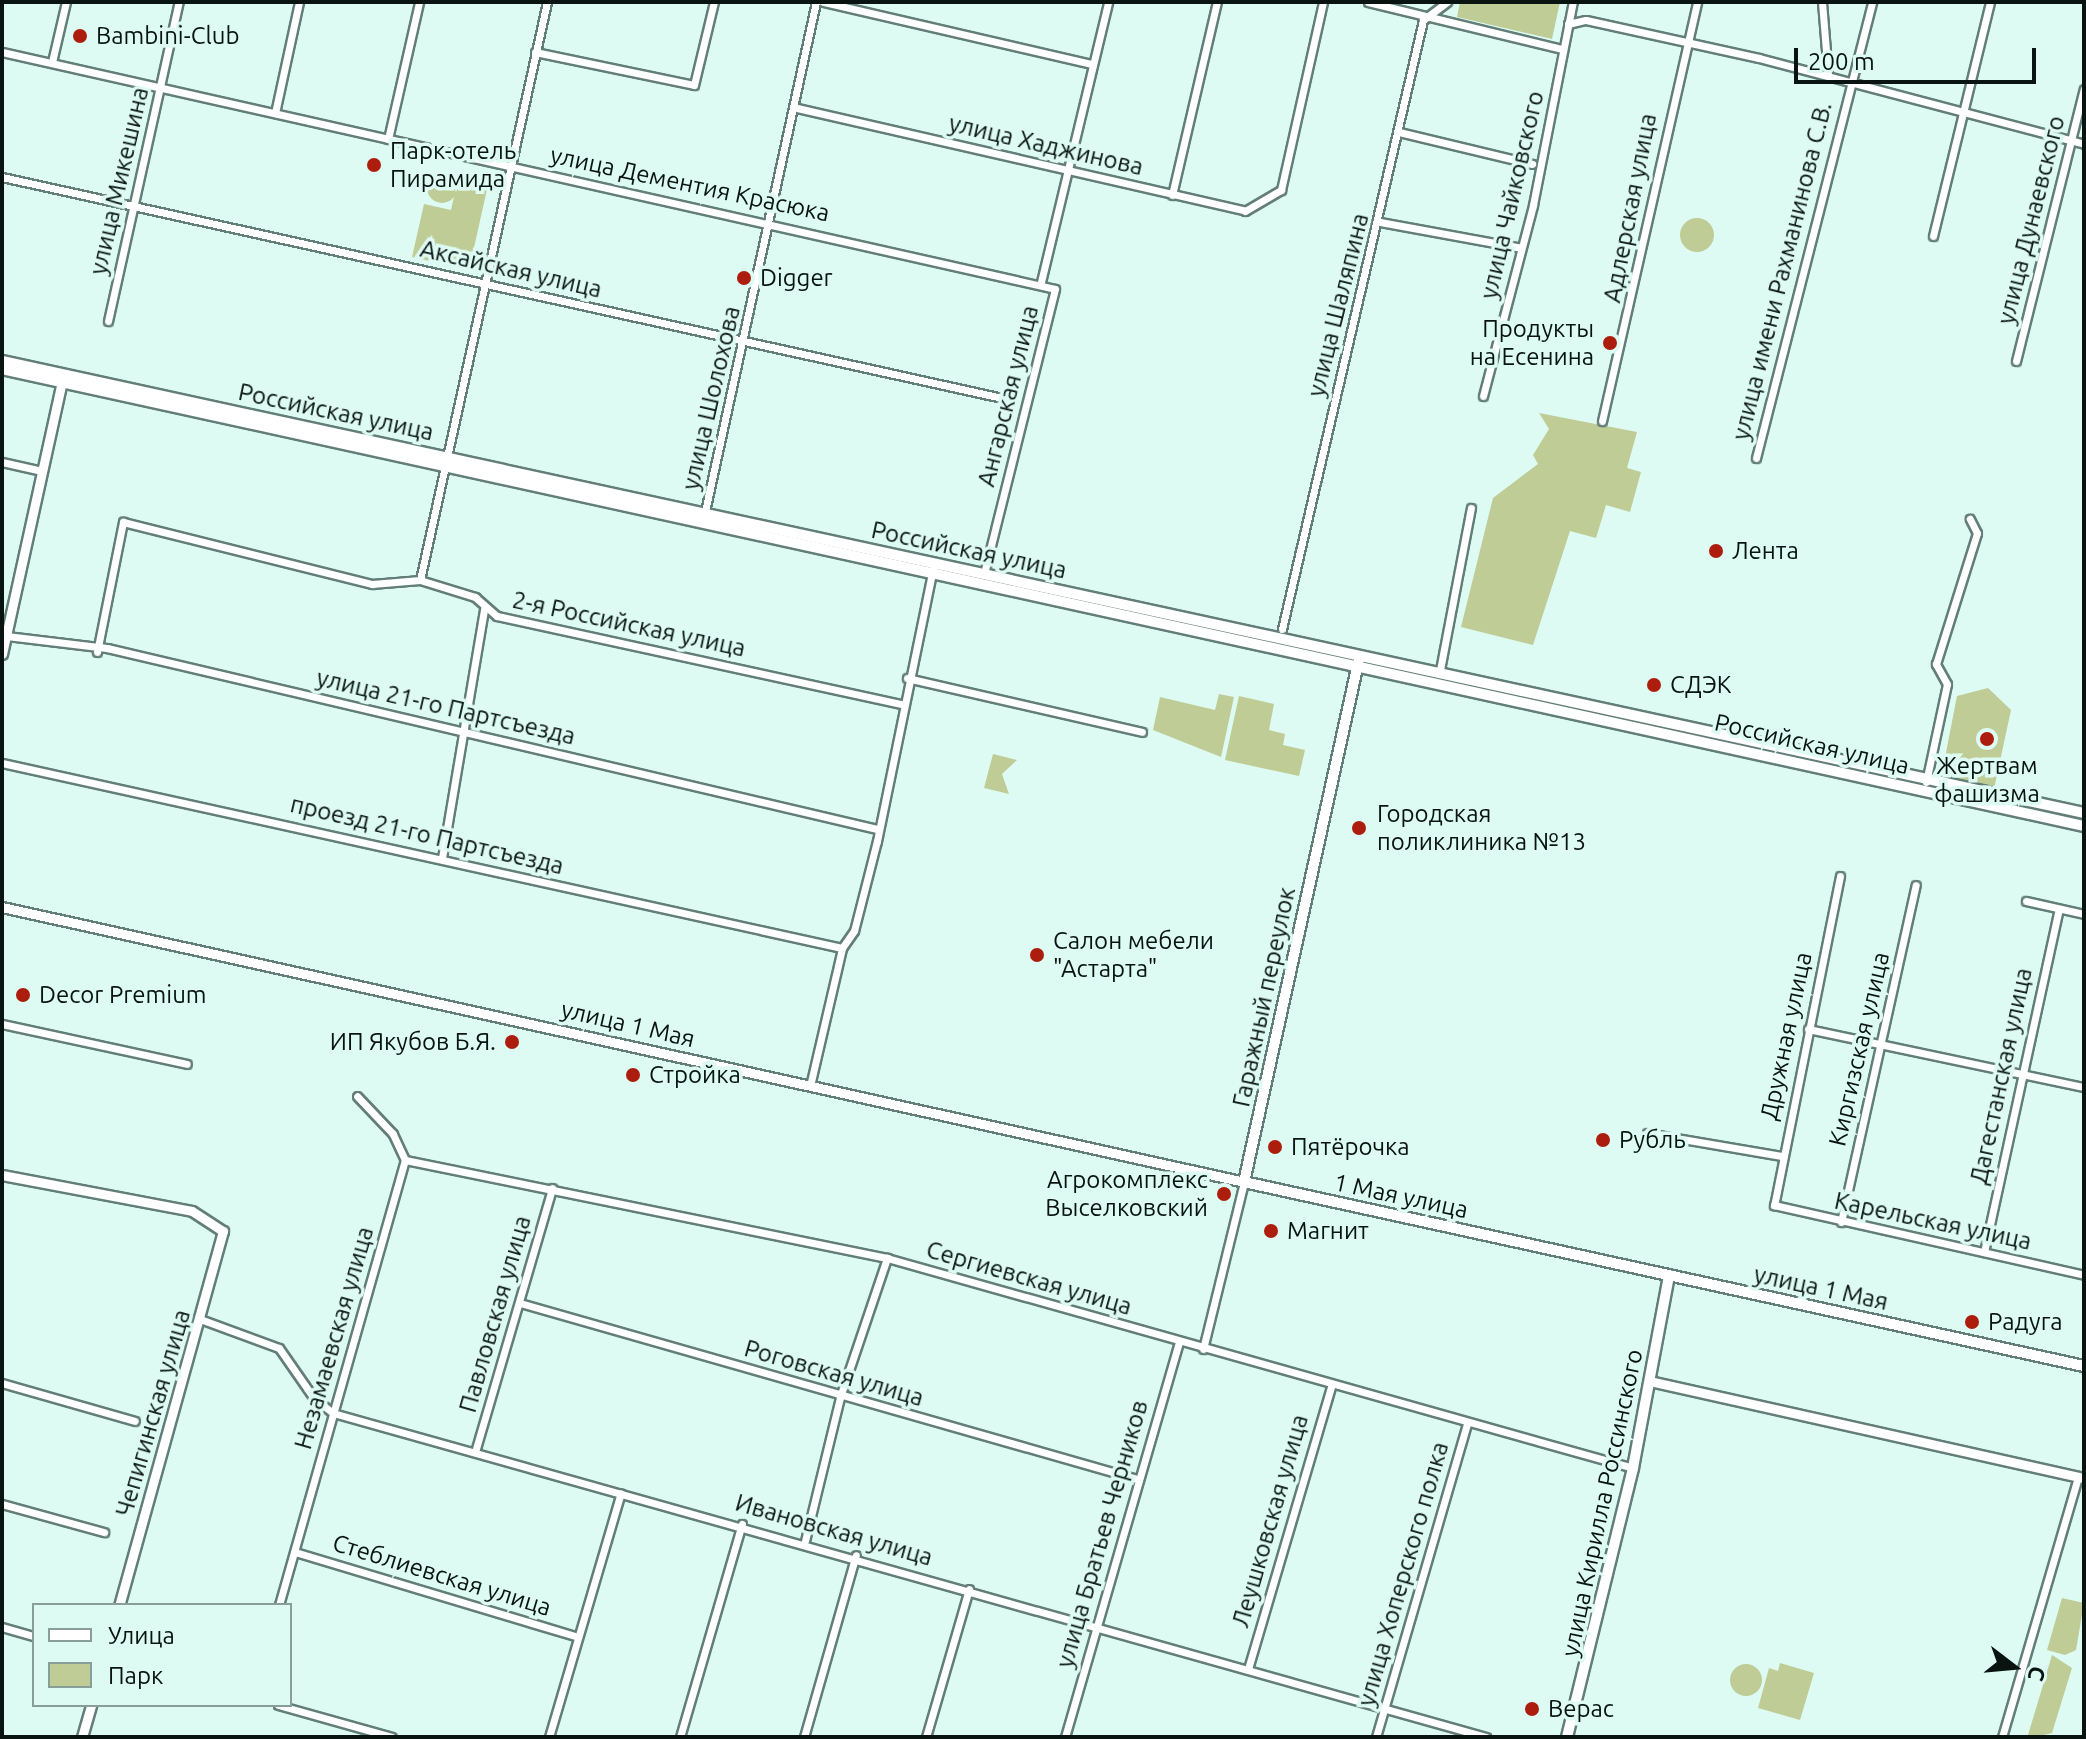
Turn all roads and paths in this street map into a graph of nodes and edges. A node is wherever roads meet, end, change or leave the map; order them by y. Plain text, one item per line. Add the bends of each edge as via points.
1 (66, 2) edge
2 (179, 2) edge
3 (299, 2) edge
4 (419, 2) edge
5 (547, 2) edge
6 (714, 2) edge
7 (816, 2) edge
8 (823, 2) edge
9 (1108, 2) edge
10 (1217, 2) edge
11 (1323, 2) edge
12 (1368, 2) edge
13 (1447, 2) edge
14 (1573, 2) edge
15 (1697, 2) edge
16 (1822, 2) edge
17 (1872, 2) edge
18 (1990, 2) edge
19 (1423, 20) junction
20 (1568, 24) junction
21 (1689, 42) junction
22 (1562, 49) junction
23 (2, 52) edge
24 (535, 52) junction
25 (52, 62) junction
26 (1092, 64) junction
27 (1828, 75) junction
28 (1854, 82) junction
29 (161, 87) junction
30 (2084, 89) edge
31 (797, 108) junction
32 (1964, 112) junction
33 (275, 113) junction
34 (1399, 132) junction
35 (388, 139) junction
36 (2071, 141) junction
37 (2084, 144) edge
38 (1532, 164) dead end
39 (510, 165) junction
40 (1066, 169) junction
41 (2, 177) edge
42 (1172, 195) junction
43 (134, 206) junction
44 (1380, 222) junction
45 (773, 223) junction
46 (1933, 236) dead end
47 (1521, 248) junction
48 (1041, 282) junction
49 (485, 283) junction
50 (108, 321) dead end
51 (745, 342) junction
52 (2, 361) edge
53 (2016, 361) dead end
54 (2, 369) edge
55 (63, 378) junction
56 (1483, 396) dead end
57 (1011, 400) dead end
58 (1602, 421) dead end
59 (1756, 458) dead end
60 (445, 460) junction
61 (2, 462) edge
62 (42, 471) junction
63 (1471, 508) dead end
64 (703, 518) junction
65 (1970, 519) dead end
66 (934, 567) junction
67 (984, 574) junction
68 (420, 580) junction
69 (484, 609) junction
70 (1282, 629) dead end
71 (6, 636) junction
72 (97, 652) junction
73 (2, 654) edge
74 (1359, 659) junction
75 (1440, 670) junction
76 (907, 678) junction
77 (902, 704) junction
78 (463, 732) junction
79 (1142, 732) dead end
80 (2, 763) edge
81 (1927, 779) junction
82 (1924, 791) junction
83 (2084, 813) edge
84 (2084, 826) edge
85 (877, 829) junction
86 (442, 858) junction
87 (1840, 876) dead end
88 (1916, 885) dead end
89 (2026, 901) dead end
90 (2, 907) edge
91 (2059, 909) junction
92 (2084, 914) edge
93 (842, 948) junction
94 (2, 1024) edge
95 (1808, 1029) junction
96 (1880, 1044) junction
97 (187, 1064) dead end
98 (2022, 1074) junction
99 (810, 1086) junction
100 (2084, 1087) edge
101 (357, 1096) dead end
102 (1647, 1133) dead end
103 (1781, 1156) junction
104 (405, 1160) junction
105 (2, 1175) edge
106 (1247, 1182) junction
107 (552, 1188) junction
108 (1774, 1205) joint
109 (1841, 1222) junction
110 (1550, 1249) joint
111 (1984, 1252) junction
112 (887, 1258) junction
113 (1669, 1275) junction
114 (2084, 1275) edge
115 (520, 1303) junction
116 (200, 1319) junction
117 (1179, 1343) junction
118 (1203, 1349) junction
119 (2084, 1366) edge
120 (1650, 1381) junction
121 (2, 1383) edge
122 (1332, 1384) junction
123 (840, 1397) junction
124 (333, 1413) junction
125 (135, 1421) dead end
126 (1467, 1423) junction
127 (475, 1452) junction
128 (1633, 1468) junction
129 (2081, 1477) edge
130 (1137, 1479) junction
131 (621, 1493) junction
132 (2, 1504) edge
133 (742, 1524) junction
134 (104, 1532) dead end
135 (805, 1541) junction
136 (295, 1552) junction
137 (856, 1555) junction
138 (969, 1589) junction
139 (120, 1603) edge
140 (280, 1603) edge
141 (1097, 1625) junction
142 (2, 1627) edge
143 (32, 1635) edge
144 (578, 1637) junction
145 (1248, 1669) junction
146 (90, 1707) edge
147 (285, 1707) edge
148 (1385, 1708) junction
149 (82, 1737) edge
150 (392, 1737) edge
151 (549, 1737) edge
152 (680, 1737) edge
153 (804, 1737) edge
154 (926, 1737) edge
155 (1065, 1737) edge
156 (1376, 1737) edge
157 (1486, 1737) edge
158 (1567, 1737) edge
159 (2002, 1737) edge

1 - 25 street
2 - 29 street, улица Микешина
3 - 33 street
4 - 35 street
5 - 24 street
6 - 24 street via 694,85
7 - 31 street, улица Шолохова
8 - 26 street
9 - 26 street, Ангарская улица
10 - 42 street
11 - 42 street, улица Хаджинова via 1281,190 1245,211
12 - 19 street
13 - 19 street
14 - 20 street, улица Чайковского
15 - 21 street, Адлерская улица
16 - 27 street
17 - 28 street, улица имени Рахманинова С.В.
18 - 32 street
19 - 22 street
19 - 34 street, улица Шаляпина
20 - 21 street via 1586,20
20 - 22 street, улица Чайковского
21 - 27 street
21 - 58 street, Адлерская улица
22 - 47 street, улица Чайковского
23 - 25 street, улица Дементия Красюка
24 - 39 street
25 - 29 street, улица Дементия Красюка
26 - 40 street, Ангарская улица
27 - 28 street
28 - 32 street
28 - 59 street, улица имени Рахманинова С.В.
29 - 33 street, улица Дементия Красюка
29 - 43 street, улица Микешина
30 - 36 street, улица Дунаевского
31 - 40 street, улица Хаджинова
31 - 45 street, улица Шолохова
32 - 36 street
32 - 46 street
33 - 35 street, улица Дементия Красюка
34 - 38 street
34 - 44 street, улица Шаляпина
35 - 39 street, улица Дементия Красюка
36 - 37 street
36 - 53 street, улица Дунаевского
39 - 45 street, улица Дементия Красюка
39 - 49 street
40 - 42 street, улица Хаджинова
40 - 48 street, Ангарская улица
41 - 43 street, Аксайская улица
43 - 49 street, Аксайская улица
43 - 50 street, улица Микешина
44 - 47 street
44 - 70 street, улица Шаляпина
45 - 48 street, улица Дементия Красюка
45 - 51 street, улица Шолохова
47 - 56 street, улица Чайковского
48 - 67 street, Ангарская улица via 1055,289
49 - 51 street, Аксайская улица
49 - 60 street
51 - 57 street, Аксайская улица
51 - 64 street, улица Шолохова
52 - 55 main road, Российская улица
54 - 55 main road, Российская улица
55 - 60 main road, Российская улица
55 - 62 street
60 - 64 main road, Российская улица
60 - 68 street
61 - 62 street
62 - 71 street
63 - 75 street
64 - 66 main road, Российская улица
65 - 81 street via 1977,533 1936,664 1947,684
66 - 67 main road, Российская улица
66 - 74 main road, Российская улица
66 - 76 street
67 - 74 main road, Российская улица
68 - 69 street, 2-я Российская улица via 475,597
68 - 72 street, 2-я Российская улица via 372,584 123,522
69 - 77 street, 2-я Российская улица
69 - 78 street
71 - 72 street, улица 21-го Партсъезда
71 - 73 street
72 - 78 street, улица 21-го Партсъезда via 107,648
74 - 75 main road, Российская улица
74 - 82 main road, Российская улица
74 - 106 main road, Гаражный переулок
75 - 81 main road, Российская улица
76 - 77 street
76 - 79 street
77 - 85 street
78 - 85 street, улица 21-го Партсъезда
78 - 86 street
80 - 86 street, проезд 21-го Партсъезда
81 - 82 street, Российская улица
81 - 83 main road, Российская улица
82 - 84 main road, Российская улица
85 - 93 street via 854,931
86 - 93 street, проезд 21-го Партсъезда
87 - 95 street, Дружная улица
88 - 96 street, Киргизская улица
89 - 91 street
90 - 99 street, улица 1 Мая
91 - 92 street
91 - 98 street, Дагестанская улица
93 - 99 street
94 - 97 street
95 - 96 street
95 - 103 street, Дружная улица
96 - 98 street
96 - 109 street, Киргизская улица
98 - 100 street
98 - 111 street, Дагестанская улица
99 - 106 street, улица 1 Мая
101 - 104 street via 393,1134
102 - 103 street
103 - 108 street, Дружная улица
104 - 107 street, Сергиевская улица
104 - 124 street, Незамаевская улица
105 - 116 street, Чепигинская улица via 192,1211 223,1231
106 - 110 main road, 1 Мая улица
106 - 118 street, Гаражный переулок
107 - 112 street, Сергиевская улица
107 - 115 street, Павловская улица
108 - 109 street, Карельская улица
109 - 111 street, Карельская улица
110 - 113 main road, улица 1 Мая
111 - 114 street, Карельская улица
112 - 117 street, Сергиевская улица
112 - 123 street
113 - 119 main road, улица 1 Мая
113 - 120 main road, улица Кирилла Россинского
115 - 123 street, Роговская улица
115 - 127 street, Павловская улица
116 - 124 street, Ивановская улица via 279,1348 313,1397
116 - 139 street, Чепигинская улица
117 - 118 street, Сергиевская улица
117 - 130 street, улица Братьев Черников
118 - 122 street, Сергиевская улица
120 - 128 main road, улица Кирилла Россинского
120 - 129 street
121 - 125 street
122 - 126 street, Сергиевская улица
122 - 145 street, Леушковская улица
123 - 130 street, Роговская улица
123 - 135 street
124 - 127 street, Ивановская улица
124 - 136 street, Незамаевская улица
126 - 128 street, Сергиевская улица
126 - 148 street, улица Хоперского полка
127 - 131 street, Ивановская улица
128 - 158 main road, улица Кирилла Россинского
129 - 159 street
130 - 141 street, улица Братьев Черников
131 - 133 street, Ивановская улица
131 - 144 street
132 - 134 street
133 - 135 street, Ивановская улица
133 - 152 street
135 - 137 street, Ивановская улица
136 - 140 street, Незамаевская улица
136 - 144 street, Стеблиевская улица
137 - 138 street, Ивановская улица
137 - 153 street
138 - 141 street, Ивановская улица
138 - 154 street
141 - 145 street, Ивановская улица
141 - 155 street, улица Братьев Черников
142 - 143 street
144 - 151 street
145 - 148 street, Ивановская улица
146 - 149 street
147 - 150 street
148 - 156 street, улица Хоперского полка
148 - 157 street, Ивановская улица

